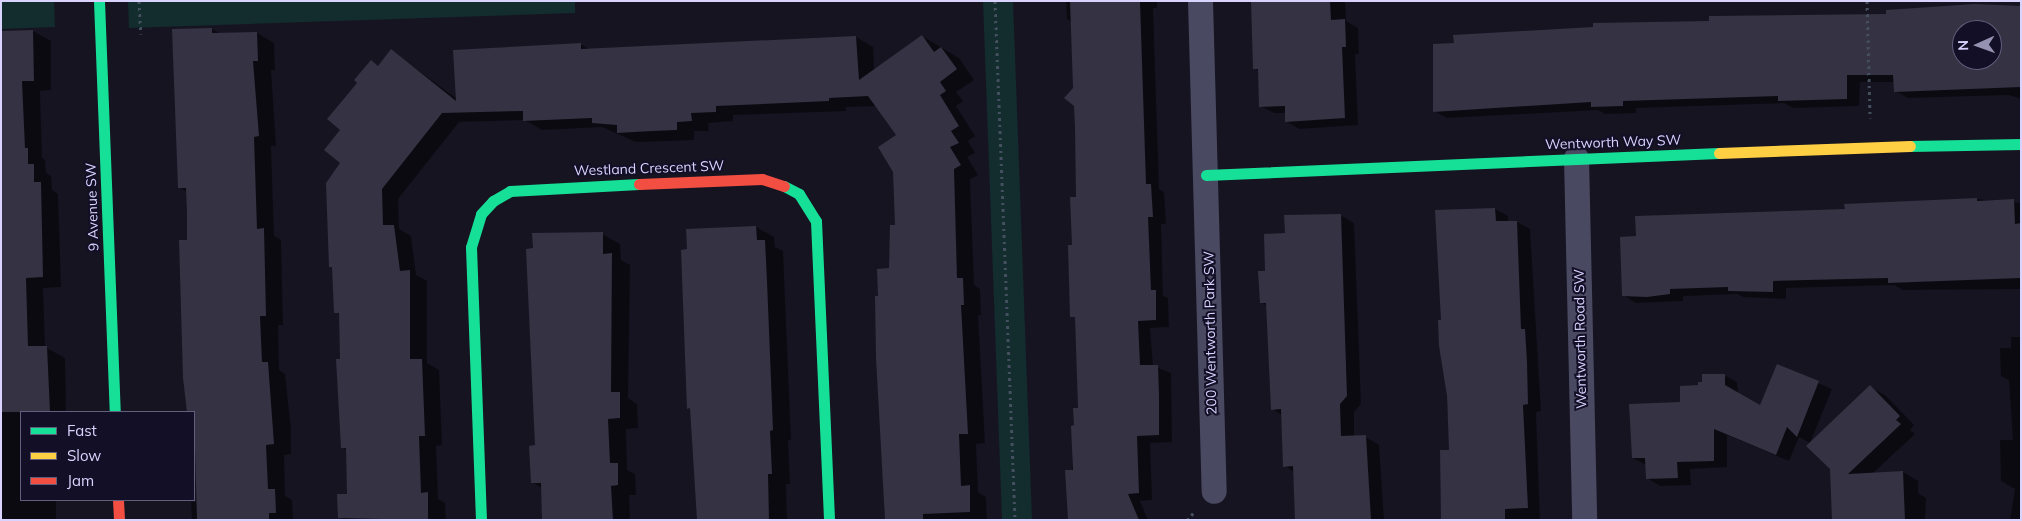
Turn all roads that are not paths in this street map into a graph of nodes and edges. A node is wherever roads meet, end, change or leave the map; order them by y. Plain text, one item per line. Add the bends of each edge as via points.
1 (99, 1) edge
2 (1200, 1) edge
3 (2021, 144) edge
4 (1576, 158) junction
5 (1206, 175) junction
6 (115, 411) edge
7 (1214, 490) dead end
8 (118, 501) edge
9 (119, 520) edge
10 (482, 520) edge
11 (829, 520) edge
12 (1584, 520) edge

1 - 6 street, 9 Avenue SW
2 - 5 street, 200 Wentworth Park SW
3 - 4 street, Wentworth Way SW
4 - 5 street, Wentworth Way SW
4 - 12 street, Wentworth Road SW
5 - 7 street, 200 Wentworth Park SW
8 - 9 street
10 - 11 street, Westland Crescent SW via 471,248 481,214 493,201 510,191 527,188 762,179 779,183 799,194 816,221

